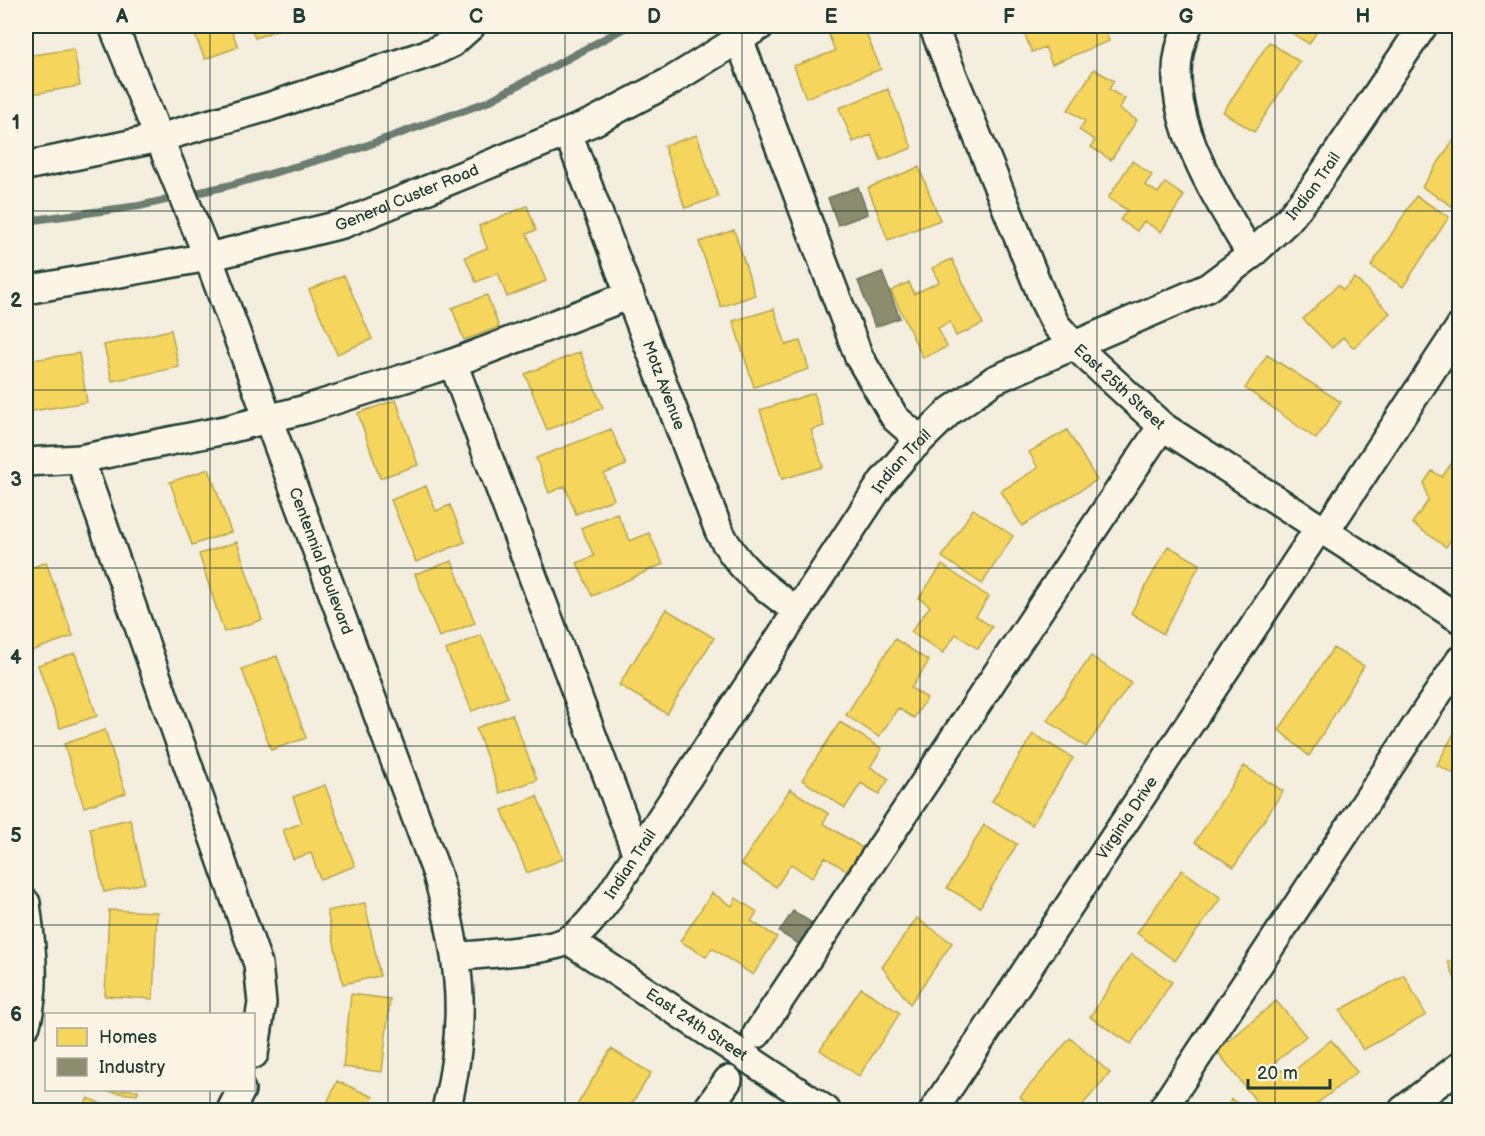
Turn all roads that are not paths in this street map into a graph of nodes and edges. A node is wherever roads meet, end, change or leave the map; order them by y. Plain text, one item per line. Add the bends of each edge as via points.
1 (113, 26) edge
2 (471, 26) edge
3 (933, 26) edge
4 (1188, 26) edge
5 (1423, 26) edge
6 (749, 32) edge
7 (568, 133) junction
8 (159, 138) junction
9 (26, 166) edge
10 (1251, 255) junction
11 (208, 257) junction
12 (26, 290) edge
13 (630, 295) junction
14 (1460, 327) edge
15 (1075, 346) junction
16 (453, 363) junction
17 (267, 419) junction
18 (1162, 426) junction
19 (920, 440) junction
20 (80, 459) junction
21 (26, 462) edge
22 (1322, 530) junction
23 (797, 611) junction
24 (1460, 619) edge
25 (1460, 660) edge
26 (637, 855) junction
27 (26, 903) edge
28 (568, 940) junction
29 (456, 957) junction
30 (26, 1025) edge
31 (757, 1034) dead end
32 (255, 1048) edge
33 (1460, 1066) edge
34 (728, 1080) dead end
35 (240, 1091) edge
36 (231, 1110) edge
37 (446, 1110) edge
38 (707, 1110) edge
39 (826, 1110) edge
40 (934, 1110) edge
41 (1162, 1110) edge
42 (1403, 1110) edge

1 - 8 street, Centennial Boulevard
2 - 8 street via 452,43 433,52
3 - 15 street, East 25th Street via 1044,301 1056,325
4 - 10 street via 1180,48 1176,82 1184,127
5 - 10 street, Indian Trail via 1313,189 1288,220
6 - 7 street, General Custer Road via 670,81
6 - 19 street via 859,357 895,418
7 - 11 street, General Custer Road via 342,224
7 - 13 street, Motz Avenue
8 - 9 street
8 - 11 street, Centennial Boulevard
10 - 15 street, Indian Trail via 1207,288
11 - 12 street, General Custer Road
11 - 17 street, Centennial Boulevard
13 - 16 street
13 - 23 street, Motz Avenue via 729,550 758,584
14 - 22 street, Virginia Drive
15 - 18 street, East 25th Street
15 - 19 street, Indian Trail via 994,380 950,411
16 - 17 street
16 - 26 street
17 - 20 street
17 - 29 street, Centennial Boulevard via 437,874
18 - 22 street, East 25th Street
18 - 31 street
19 - 23 street, Indian Trail via 883,482
20 - 21 street
20 - 32 street via 258,964 262,1003
22 - 24 street, East 25th Street
22 - 40 street, Virginia Drive
23 - 26 street, Indian Trail
25 - 41 street
26 - 28 street, Indian Trail via 587,925
27 - 30 street via 32,968
28 - 29 street, Indian Trail
28 - 39 street, East 24th Street
29 - 37 street, Centennial Boulevard via 460,1038
33 - 42 street
34 - 38 street
35 - 36 street

